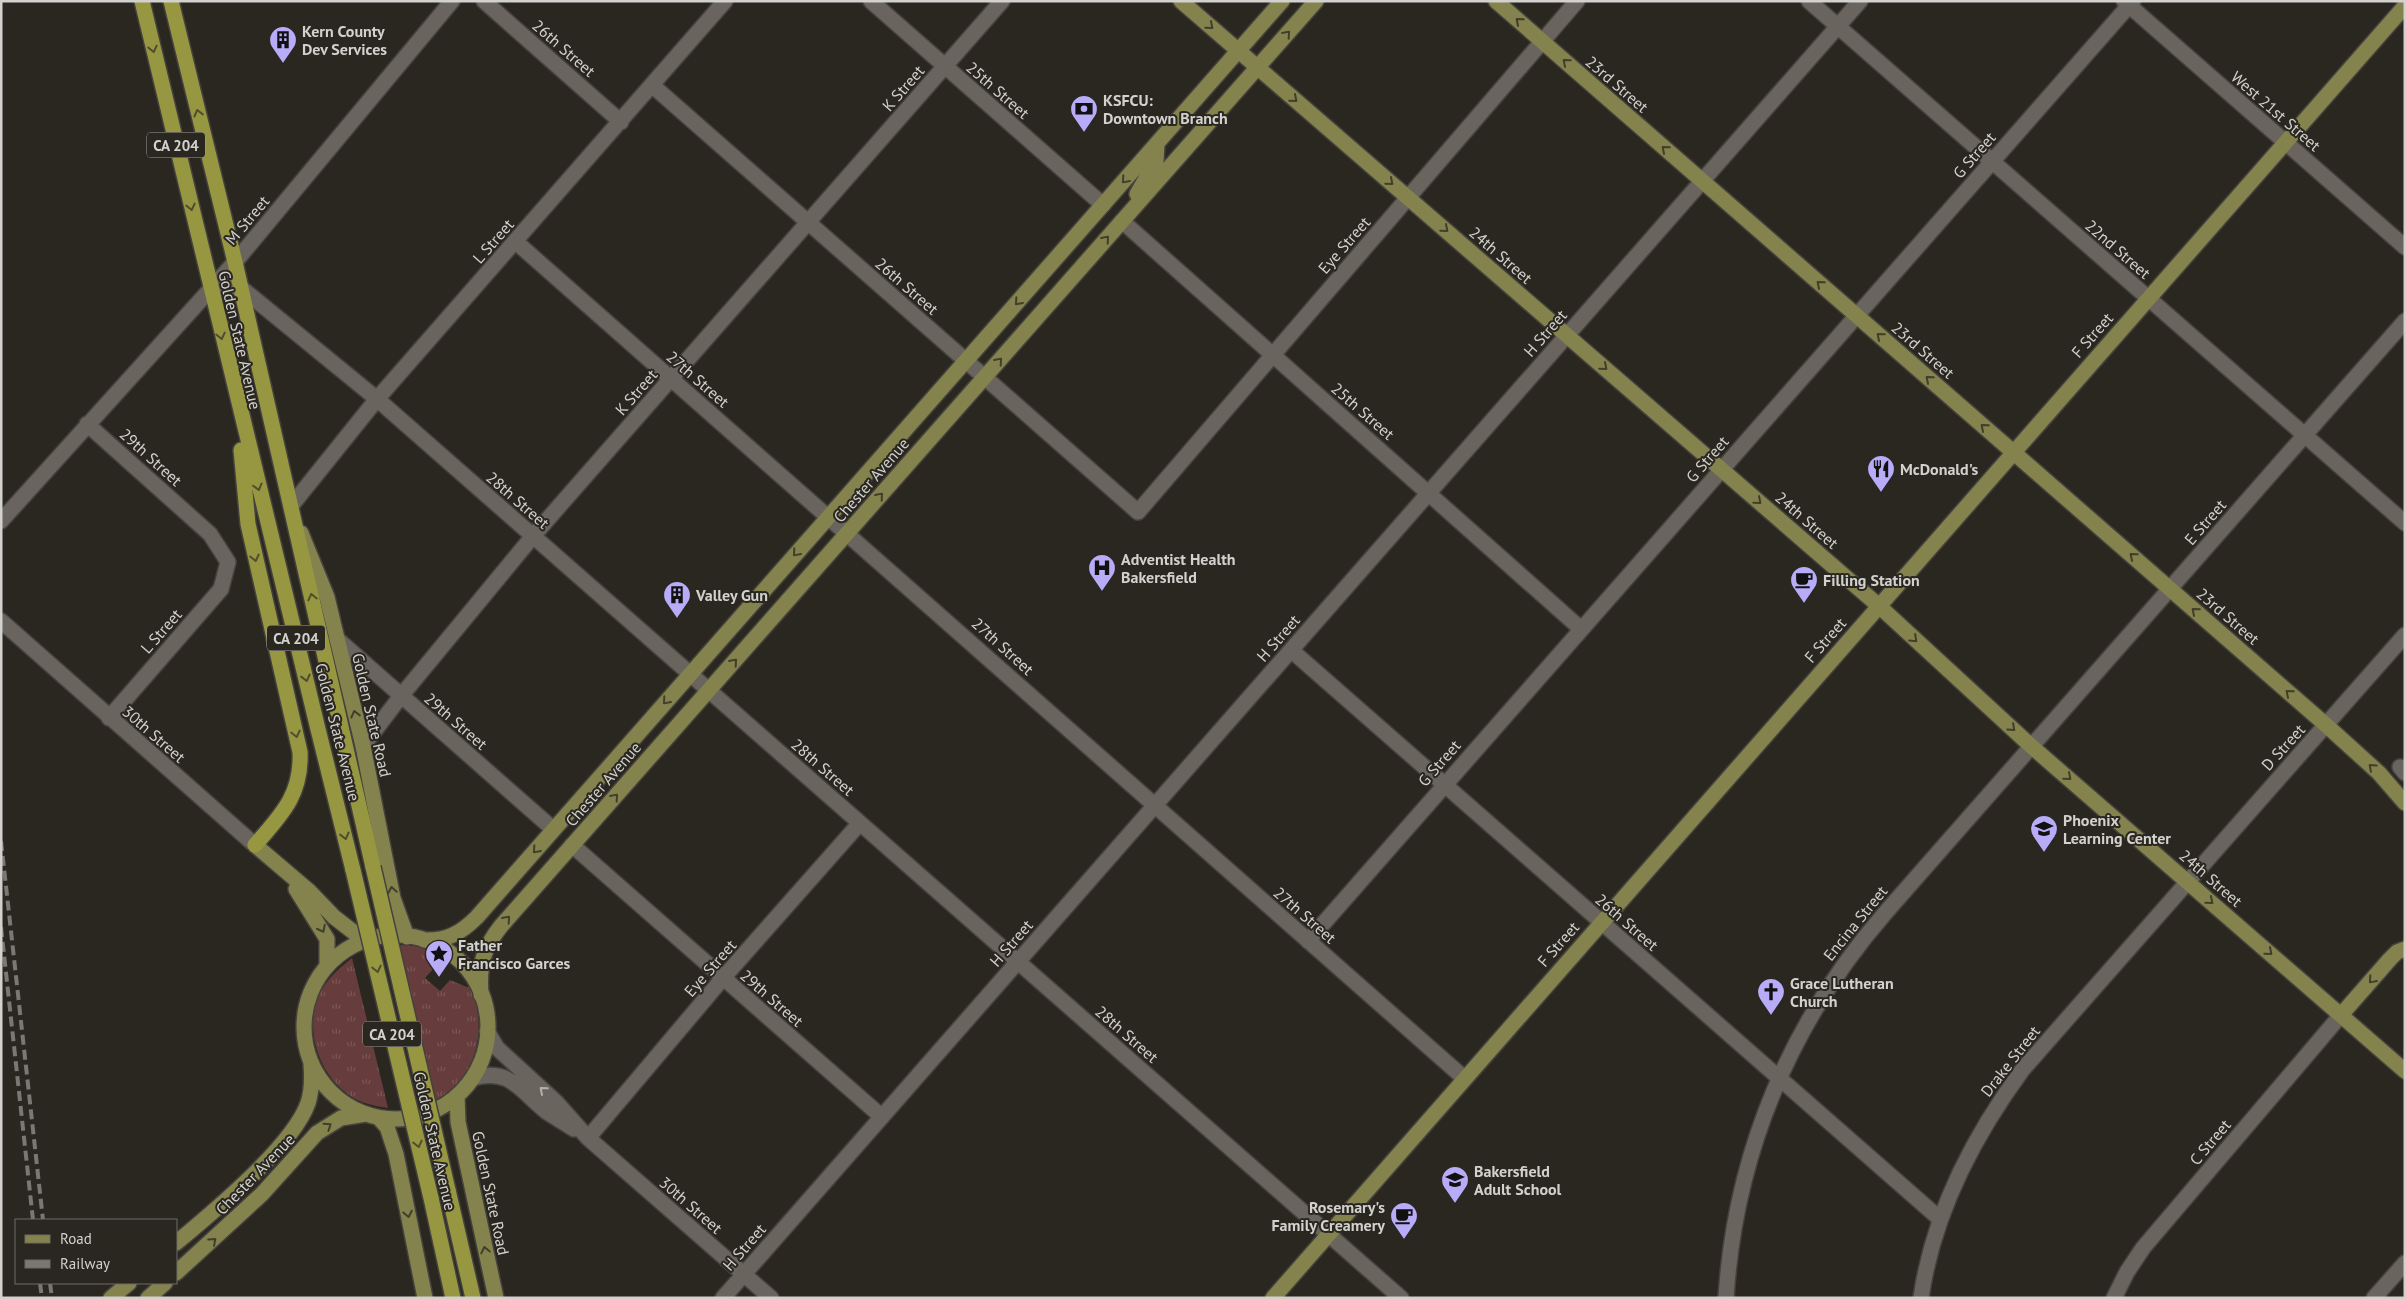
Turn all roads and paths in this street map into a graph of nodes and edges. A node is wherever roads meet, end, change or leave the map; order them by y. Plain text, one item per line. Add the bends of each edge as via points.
1 (142, 1) edge
2 (170, 1) edge
3 (452, 1) edge
4 (484, 1) edge
5 (725, 1) edge
6 (871, 1) edge
7 (1002, 1) edge
8 (1181, 1) edge
9 (1282, 1) edge
10 (1316, 1) edge
11 (1496, 1) edge
12 (1577, 1) edge
13 (1809, 1) edge
14 (1860, 1) edge
15 (2128, 3) edge
16 (2405, 6) edge
17 (1838, 26) junction
18 (1542, 41) junction
19 (1239, 51) junction
20 (945, 66) junction
21 (1258, 67) junction
22 (653, 86) junction
23 (621, 122) junction
24 (2285, 142) junction
25 (1157, 143) junction
26 (1992, 162) junction
27 (1702, 181) junction
28 (1408, 197) junction
29 (1103, 205) junction
30 (1122, 221) junction
31 (808, 222) junction
32 (516, 242) junction
33 (2405, 248) edge
34 (235, 262) junction
35 (240, 287) junction
36 (210, 289) junction
37 (2148, 298) junction
38 (1856, 316) junction
39 (2405, 320) edge
40 (1567, 335) junction
41 (1271, 356) junction
42 (966, 360) junction
43 (985, 377) junction
44 (671, 378) junction
45 (378, 400) junction
46 (237, 406) junction
47 (88, 424) junction
48 (2304, 435) junction
49 (2013, 452) junction
50 (1721, 469) junction
51 (1430, 492) junction
52 (291, 506) junction
53 (1138, 512) joint
54 (828, 516) junction
55 (1, 521) edge
56 (2405, 523) edge
57 (848, 532) junction
58 (533, 536) junction
59 (228, 562) joint
60 (2170, 588) junction
61 (1879, 606) junction
62 (1, 621) edge
63 (1581, 629) junction
64 (2405, 636) edge
65 (337, 639) junction
66 (1291, 650) junction
67 (690, 674) junction
68 (709, 690) junction
69 (401, 696) junction
70 (109, 718) junction
71 (2326, 725) junction
72 (363, 746) junction
73 (2031, 746) junction
74 (1444, 784) junction
75 (2405, 803) edge
76 (1154, 806) junction
77 (860, 823) junction
78 (553, 829) junction
79 (572, 845) junction
80 (255, 846) junction
81 (286, 873) junction
82 (2187, 881) junction
83 (1601, 922) junction
84 (407, 936) junction
85 (424, 940) junction
86 (365, 941) junction
87 (1308, 941) junction
88 (2405, 949) edge
89 (1018, 962) junction
90 (327, 966) junction
91 (723, 978) junction
92 (481, 995) junction
93 (2342, 1015) junction
94 (487, 1031) junction
95 (310, 1061) junction
96 (2405, 1071) edge
97 (1778, 1077) junction
98 (473, 1078) junction
99 (1464, 1078) junction
100 (457, 1096) junction
101 (372, 1116) junction
102 (882, 1117) junction
103 (588, 1138) junction
104 (1940, 1219) junction
105 (1328, 1233) junction
106 (178, 1241) edge
107 (2405, 1263) edge
108 (178, 1271) edge
109 (744, 1274) junction
110 (128, 1284) edge
111 (164, 1284) edge
112 (111, 1298) edge
113 (148, 1298) edge
114 (425, 1298) edge
115 (453, 1298) edge
116 (473, 1298) edge
117 (496, 1298) edge
118 (723, 1298) edge
119 (771, 1298) edge
120 (1273, 1298) edge
121 (1401, 1298) edge
122 (1726, 1298) edge
123 (1921, 1298) edge
124 (2114, 1298) edge
125 (2374, 1298) edge

1 -> 36 highway, Golden State Avenue / CA 204
34 -> 2 highway, Golden State Avenue / CA 204
3 - 34 street, M Street
4 - 23 street, 26th Street
5 - 22 street, L Street
6 - 20 street, 25th Street
7 - 20 street, K Street
8 -> 19 main road, 24th Street
9 - 19 main road, Chester Avenue
21 -> 10 main road, Chester Avenue
18 -> 11 main road, 23rd Street
12 - 18 street, Eye Street
13 - 17 street, 22nd Street
14 - 17 street, H Street
15 - 24 street, West 21st Street
15 - 26 street, G Street
16 - 24 main road, F Street
17 - 26 street, 22nd Street
17 - 27 street, H Street
27 -> 18 main road, 23rd Street
18 - 28 street, Eye Street
19 - 21 main road, 24th Street
19 - 25 main road, Chester Avenue
20 - 29 street, 25th Street
20 - 31 street, K Street
21 -> 28 main road, 24th Street
21 - 30 main road, Chester Avenue
22 - 23 street, L Street
22 - 31 street, 26th Street
23 - 32 street, L Street
24 - 33 street, West 21st Street
24 - 37 main road, F Street
25 -> 29 main road, Chester Avenue
25 - 30 main road via 1156,161
26 - 37 street, 22nd Street
26 - 38 street, G Street
38 -> 27 main road, 23rd Street
27 - 40 street, H Street
28 -> 40 main road, 24th Street
28 - 41 street, Eye Street
29 -> 42 main road, Chester Avenue
30 - 41 street, 25th Street
43 -> 30 main road, Chester Avenue
31 - 42 street, 26th Street
31 - 44 street, K Street
32 - 44 street, 27th Street
32 - 45 street, L Street
34 - 35 highway, Golden State Avenue / CA 204
34 - 36 street, M Street
35 - 36 street
35 - 45 street, 28th Street
35 - 52 highway, Golden State Avenue / CA 204
36 -> 46 highway, Golden State Avenue / CA 204
36 - 47 street, M Street
37 - 48 street, 22nd Street
37 - 49 main road, F Street
49 -> 38 main road, 23rd Street
38 - 50 street, G Street
39 - 48 street, E Street
40 -> 50 main road, 24th Street
40 - 51 street, H Street
41 - 51 street, 25th Street
41 - 53 street, Eye Street
42 - 43 street, 26th Street
42 - 54 main road, Chester Avenue
43 - 53 street, 26th Street
57 -> 43 main road, Chester Avenue
44 - 54 street, 27th Street
44 - 58 street, K Street
45 - 52 street, L Street
45 - 58 street, 28th Street
46 -> 80 highway via 248,524 300,760 297,786 291,801
46 -> 115 highway, Golden State Avenue / CA 204, bridge via 283,580
47 - 55 street, M Street
47 - 59 street, 29th Street via 210,534
48 - 56 street, 22nd Street
48 - 60 street, E Street
60 -> 49 main road, 23rd Street
49 - 61 main road, F Street
50 -> 61 main road, 24th Street
50 - 63 street, G Street
51 - 63 street, 25th Street
51 - 66 street, H Street
52 - 65 main road, Golden State Road via 327,597
116 -> 52 highway, Golden State Avenue / CA 204, bridge
54 - 57 street, 27th Street
54 -> 67 main road, Chester Avenue
68 -> 57 main road, Chester Avenue
57 - 76 street, 27th Street
58 - 67 street, 28th Street
58 - 69 street, K Street
59 - 70 street, L Street via 221,589
71 -> 60 main road, 23rd Street
60 - 73 street, E Street
61 -> 73 main road, 24th Street
61 - 83 main road, F Street
62 - 70 street, 30th Street
63 - 74 street, G Street
64 - 71 street, D Street
65 - 69 street, 29th Street
72 -> 65 main road, Golden State Road
66 - 74 street, 26th Street
66 - 76 street, H Street
67 - 68 street, 28th Street
67 -> 78 main road, Chester Avenue
68 - 77 street, 28th Street
79 -> 68 main road, Chester Avenue
69 - 72 street, K Street
69 - 78 street, 29th Street
70 - 80 street, 30th Street
75 -> 71 main road via 2379,773
71 - 82 street, D Street
84 -> 72 main road, Golden State Road via 393,898
73 -> 82 main road, 24th Street
73 - 97 street, Encina Street via 1864,936 1815,1006
74 - 83 street, 26th Street
74 - 87 street, G Street
76 - 87 street, 27th Street
76 - 89 street, H Street
77 - 89 street, 28th Street
77 - 91 street, Eye Street
78 -> 85 main road, Chester Avenue via 466,928 448,938
79 - 91 street, 29th Street
92 -> 79 main road, Chester Avenue via 482,958 488,942
80 - 81 main road, 30th Street
81 - 86 main road, 30th Street
81 -> 90 main road, 30th Street via 326,939
82 -> 93 main road, 24th Street
82 - 104 street, Drake Street via 1998,1103 1957,1176
83 - 97 street, 26th Street
83 - 99 main road, F Street
84 - 85 main road
84 - 86 main road
85 - 92 main road via 453,956 474,980
86 - 90 main road
87 - 99 street, 27th Street
88 -> 93 main road via 2390,959
89 - 102 street, H Street
89 - 105 street, 28th Street
90 - 95 main road via 316,981 305,1015
91 - 102 street, 29th Street
91 - 103 street, Eye Street
92 - 94 main road, Chester Avenue
93 - 96 main road, 24th Street
93 - 124 street, C Street via 2142,1248
94 - 98 main road, Chester Avenue via 483,1056
103 -> 94 street, 30th Street via 556,1102 497,1048
95 - 101 main road via 332,1093 348,1106
95 - 106 main road, Chester Avenue via 308,1103 294,1127 249,1178
97 - 104 street, 26th Street
97 - 122 street, Encina Street via 1744,1177 1729,1254
98 - 100 main road, Chester Avenue
98 - 103 street, 30th Street via 485,1074 504,1077 547,1112
99 - 105 main road, F Street
100 - 101 main road, Chester Avenue via 444,1106 412,1118
117 -> 100 main road, Golden State Road via 458,1122
108 -> 101 main road, Chester Avenue via 262,1194 317,1134 341,1118
101 -> 114 main road via 387,1127 396,1154
102 - 109 street, H Street
103 - 109 street, 30th Street
104 - 123 street, Drake Street
105 - 120 main road, F Street
105 - 121 street, 28th Street
107 - 125 street
109 - 118 street, H Street
109 - 119 street, 30th Street
110 - 112 main road
111 - 113 main road

